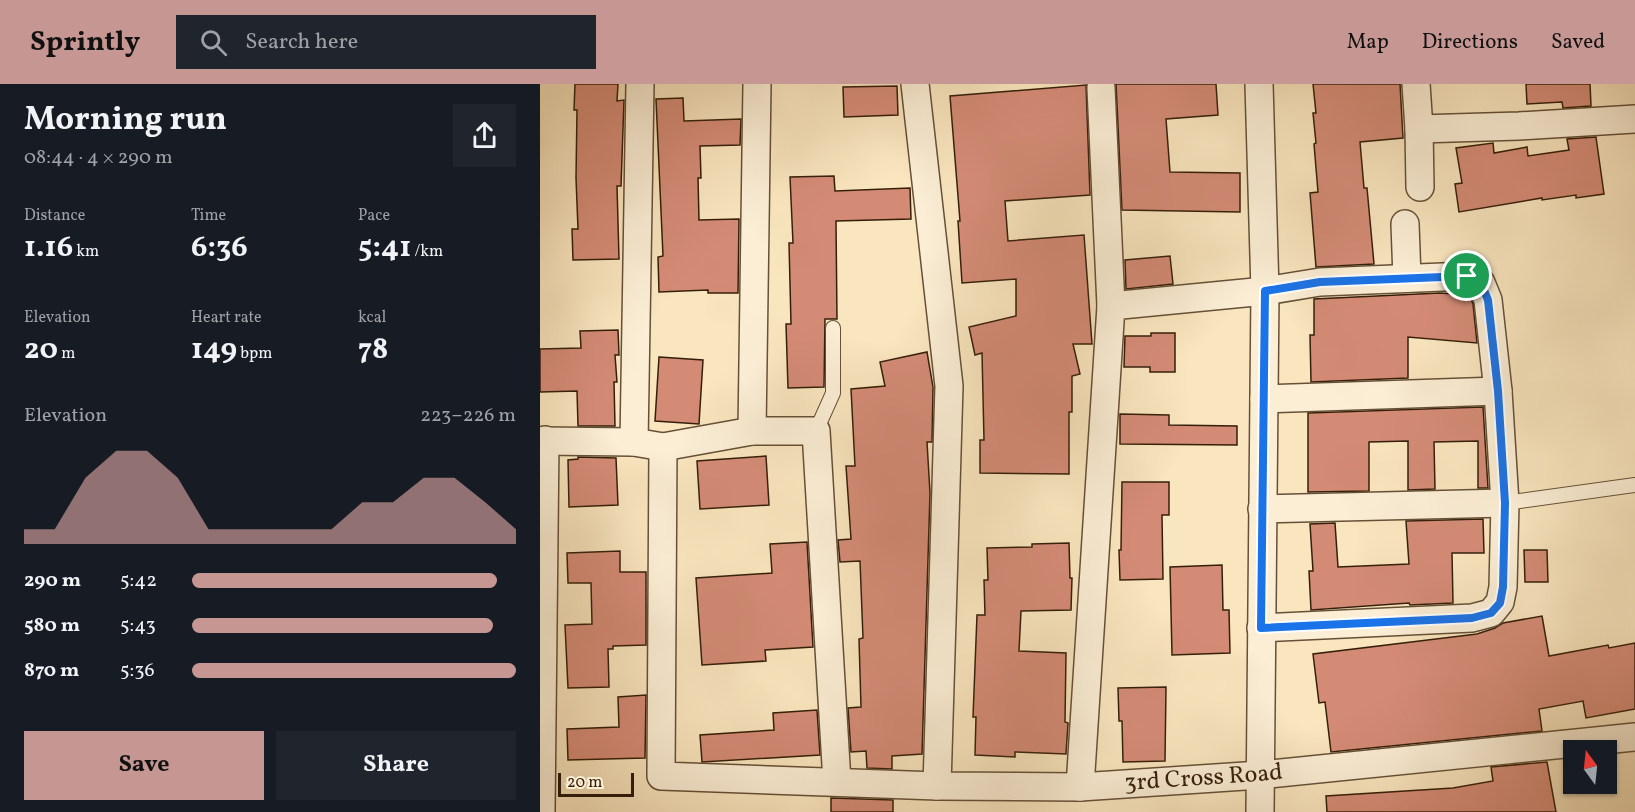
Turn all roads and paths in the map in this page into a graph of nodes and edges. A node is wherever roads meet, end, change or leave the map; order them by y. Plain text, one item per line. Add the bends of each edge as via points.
1 (640, 84) edge
2 (757, 84) edge
3 (915, 84) edge
4 (1259, 84) edge
5 (1416, 84) edge
6 (1101, 88) dead end
7 (1635, 119) edge
8 (1419, 129) junction
9 (1420, 187) dead end
10 (1405, 224) dead end
11 (1407, 278) junction
12 (1265, 291) junction
13 (1111, 306) junction
14 (833, 328) dead end
15 (1498, 391) junction
16 (1264, 399) junction
17 (752, 431) junction
18 (816, 431) junction
19 (543, 440) edge
20 (634, 442) junction
21 (663, 447) junction
22 (1635, 486) edge
23 (1505, 503) junction
24 (1262, 509) junction
25 (1261, 628) junction
26 (1635, 737) edge
27 (1260, 775) junction
28 (837, 782) junction
29 (937, 786) junction
30 (1080, 787) junction
31 (541, 812) edge
32 (1260, 812) edge

1 - 20 street
2 - 17 street
3 - 29 street via 949,386
4 - 12 street
5 - 8 street
6 - 13 street
7 - 8 street
8 - 9 street
10 - 11 street
11 - 12 street via 1320,282
11 - 15 street via 1467,276 1481,283 1488,300
12 - 13 street
12 - 16 street
13 - 30 street
14 - 18 lane via 833,393
15 - 16 street
15 - 23 street
16 - 24 street
17 - 18 street
17 - 21 street
18 - 28 street
19 - 20 street
19 - 31 street
20 - 21 street
21 - 28 street, 3rd Cross Road via 661,776
22 - 23 lane
23 - 24 street
23 - 25 street via 1503,587 1500,603 1491,613 1472,618
24 - 25 street
25 - 27 street
26 - 27 street, 3rd Cross Road
27 - 30 street, 3rd Cross Road
27 - 32 street
28 - 29 street, 3rd Cross Road
29 - 30 street, 3rd Cross Road

